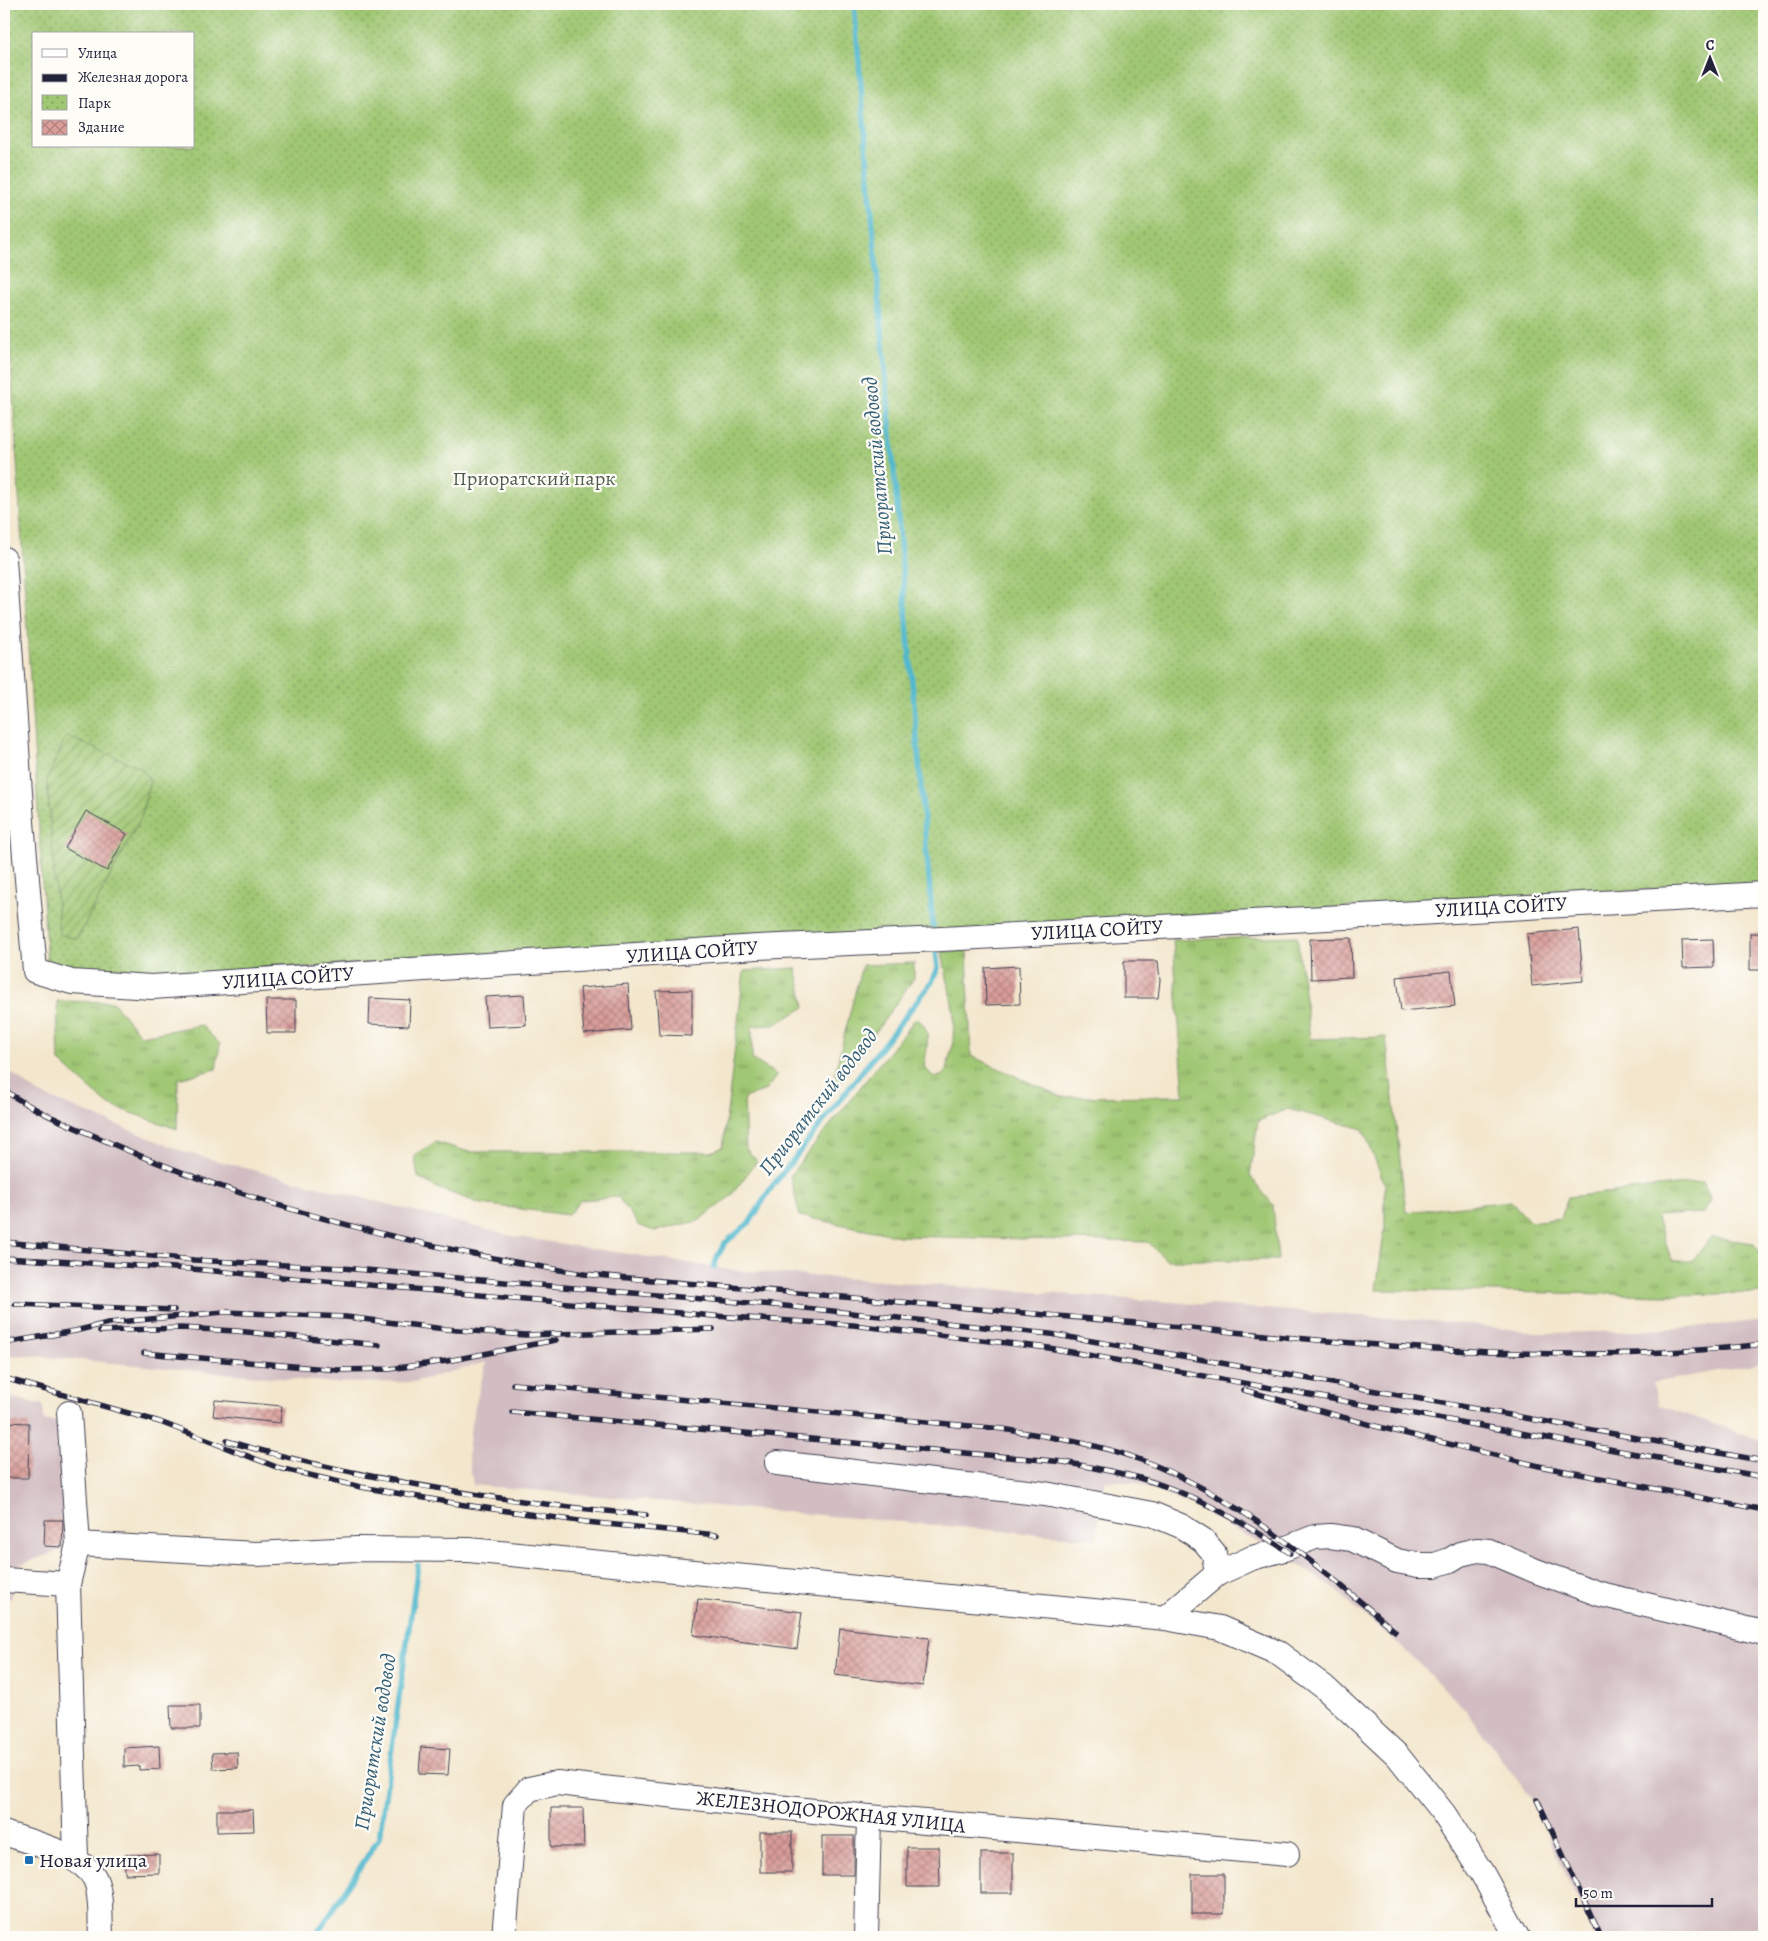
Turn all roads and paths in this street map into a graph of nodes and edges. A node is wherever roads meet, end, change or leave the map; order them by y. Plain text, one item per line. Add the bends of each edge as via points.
1 (4, 559) edge
2 (1764, 894) edge
3 (69, 1413) dead end
4 (778, 1464) dead end
5 (78, 1544) junction
6 (1217, 1574) junction
7 (4, 1580) edge
8 (68, 1584) junction
9 (1165, 1618) junction
10 (1764, 1633) edge
11 (869, 1817) junction
12 (4, 1833) edge
13 (1287, 1854) dead end
14 (76, 1859) junction
15 (100, 1937) edge
16 (504, 1937) edge
17 (866, 1937) edge
18 (1517, 1937) edge

1 - 2 street, УЛИЦА СОЙТУ via 35,971 72,982 152,987 757,947
3 - 5 street
4 - 6 street via 1045,1494 1152,1514 1204,1540 1214,1553
5 - 8 street
5 - 9 street via 256,1554 356,1549 469,1550
6 - 9 street
6 - 10 street via 1252,1558 1315,1537 1352,1539 1397,1561 1418,1565 1435,1565 1460,1554 1489,1551 1600,1594
7 - 8 street
8 - 14 street
9 - 18 street via 1220,1628 1278,1653 1324,1687 1396,1755 1444,1814 1482,1873
11 - 13 street, ЖЕЛЕЗНОДОРОЖНАЯ УЛИЦА
11 - 16 street, ЖЕЛЕЗНОДОРОЖНАЯ УЛИЦА via 556,1783 529,1789 515,1805
11 - 17 street
12 - 14 street
14 - 15 street via 90,1870 96,1881

